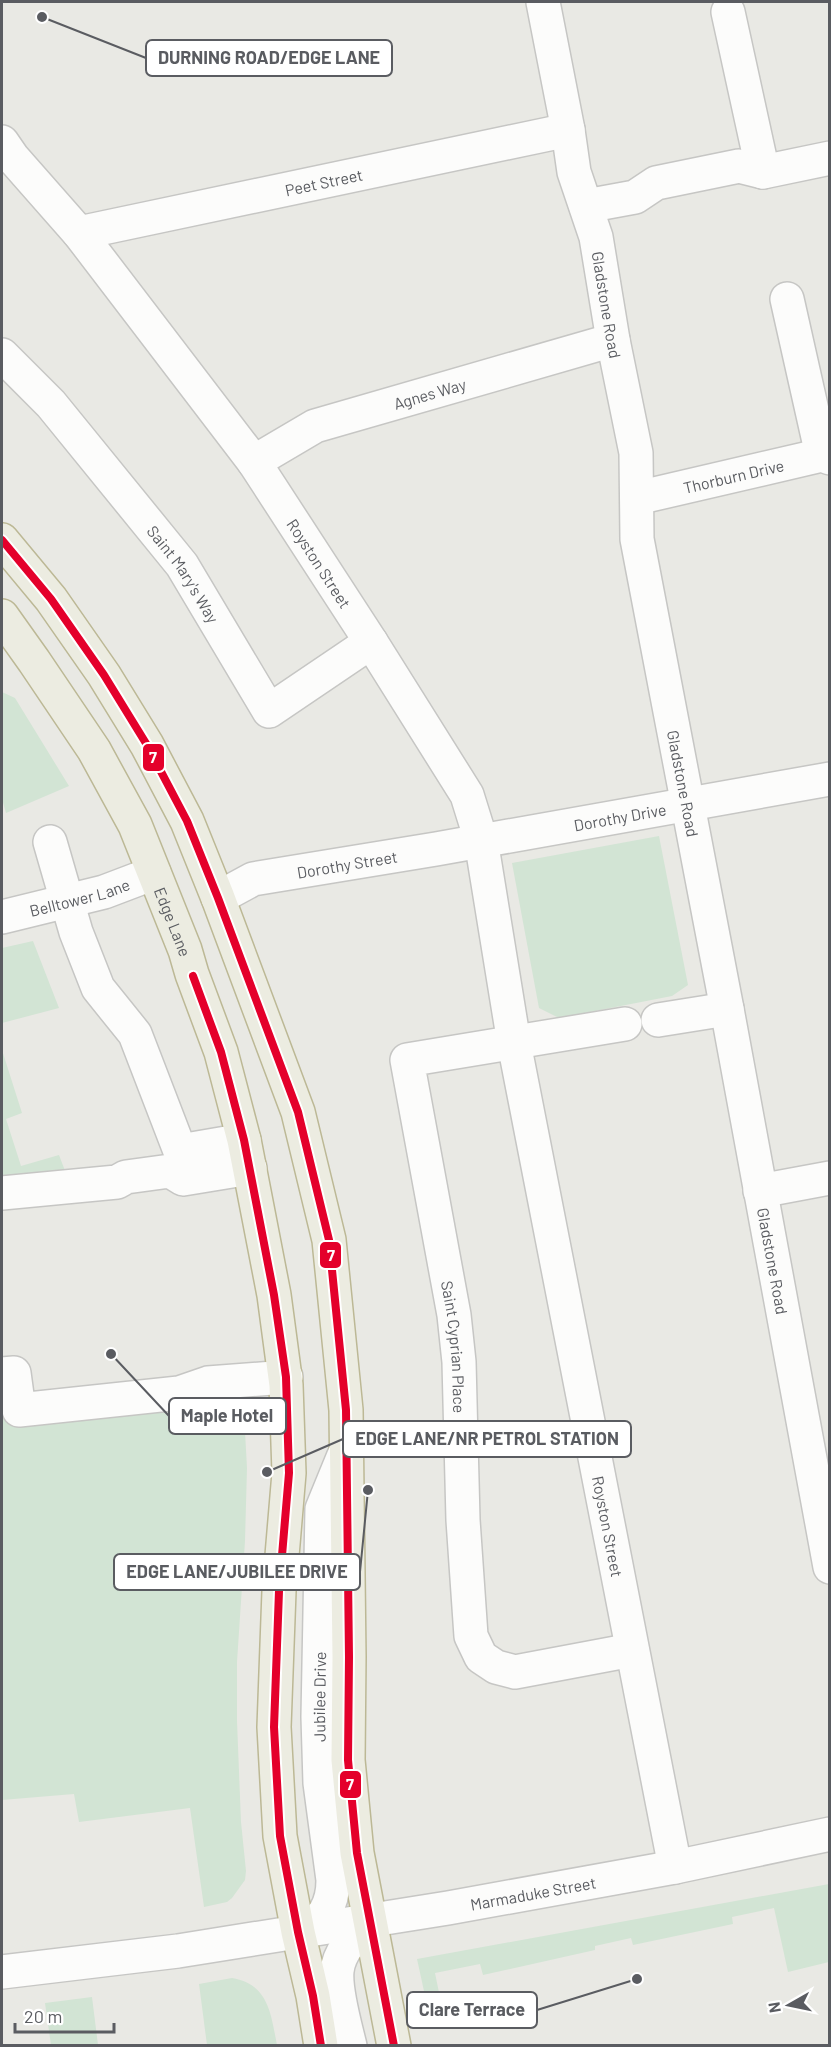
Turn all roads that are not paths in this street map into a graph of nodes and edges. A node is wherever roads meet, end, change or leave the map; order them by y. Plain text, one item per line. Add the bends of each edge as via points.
1 (543, 2) edge
2 (728, 12) dead end
3 (568, 130) junction
4 (5, 156) edge
5 (830, 158) edge
6 (763, 172) junction
7 (586, 206) junction
8 (79, 233) junction
9 (787, 299) dead end
10 (613, 340) junction
11 (2, 356) edge
12 (826, 456) edge
13 (254, 462) junction
14 (636, 498) junction
15 (2, 540) edge
16 (2, 616) edge
17 (371, 642) junction
18 (830, 779) edge
19 (688, 804) junction
20 (481, 840) junction
21 (50, 842) dead end
22 (154, 873) junction
23 (218, 898) junction
24 (68, 901) junction
25 (2, 917) edge
26 (727, 1009) junction
27 (658, 1020) dead end
28 (625, 1024) dead end
29 (514, 1043) junction
30 (247, 1154) junction
31 (830, 1178) edge
32 (760, 1191) junction
33 (2, 1193) edge
34 (2, 1374) edge
35 (286, 1377) junction
36 (347, 1448) junction
37 (822, 1488) edge
38 (830, 1567) edge
39 (632, 1650) junction
40 (830, 1834) edge
41 (675, 1867) junction
42 (369, 1920) junction
43 (298, 1932) junction
44 (2, 1972) edge
45 (321, 2046) edge
46 (350, 2046) edge
47 (394, 2046) edge

1 - 3 street, Gladstone Road
2 - 6 street
3 - 7 street, Gladstone Road via 574,172
3 - 8 street, Peet Street
4 - 8 street, Royston Street
5 - 6 street
6 - 7 street via 739,166 656,183 635,197
7 - 10 street, Gladstone Road via 596,237
8 - 13 street, Royston Street
9 - 12 street
10 - 13 street, Agnes Way via 315,426
10 - 14 street, Gladstone Road via 636,453
11 - 17 street, Saint Mary's Way via 51,405 182,565 269,711
12 - 14 street, Thorburn Drive
13 - 17 street, Royston Street
14 - 19 street, Gladstone Road via 638,539
15 - 23 highway via 51,599 147,745 187,821
16 - 22 highway, Edge Lane via 94,750 135,825
17 - 20 street, Royston Street via 467,795
18 - 19 street, Dorothy Drive
19 - 20 street, Dorothy Drive
19 - 26 street, Gladstone Road
20 - 23 street, Dorothy Street via 253,879
20 - 29 street, Royston Street
21 - 24 street
22 - 24 street, Belltower Lane
22 - 30 highway, Edge Lane via 221,1052
23 - 36 highway via 298,1112 329,1240
24 - 25 street, Belltower Lane
24 - 30 street via 99,988 135,1034 180,1151
26 - 27 street
26 - 32 street, Gladstone Road
28 - 29 street
29 - 39 street, Royston Street
29 - 39 street, Saint Cyprian Place via 407,1060 454,1315 471,1636 481,1658 515,1672
30 - 33 street via 183,1179 170,1172 126,1177 117,1182
30 - 35 highway, Edge Lane
31 - 32 street
32 - 37 street, Gladstone Road
34 - 35 street via 14,1373 19,1410 179,1393 208,1383
35 - 43 highway, Edge Lane via 289,1473 279,1591 274,1727 280,1836
36 - 42 highway via 348,1760 357,1853
36 - 43 street, Jubilee Drive via 321,1509 320,1783 333,1894 321,1919
37 - 38 street, Gladstone Road
39 - 41 street, Royston Street
40 - 41 street, Marmaduke Street
41 - 42 street, Marmaduke Street
42 - 43 street, Jubilee Drive
42 - 46 street via 348,1944 337,1971
42 - 47 highway
43 - 44 street, Jubilee Drive
43 - 45 highway, Edge Lane

